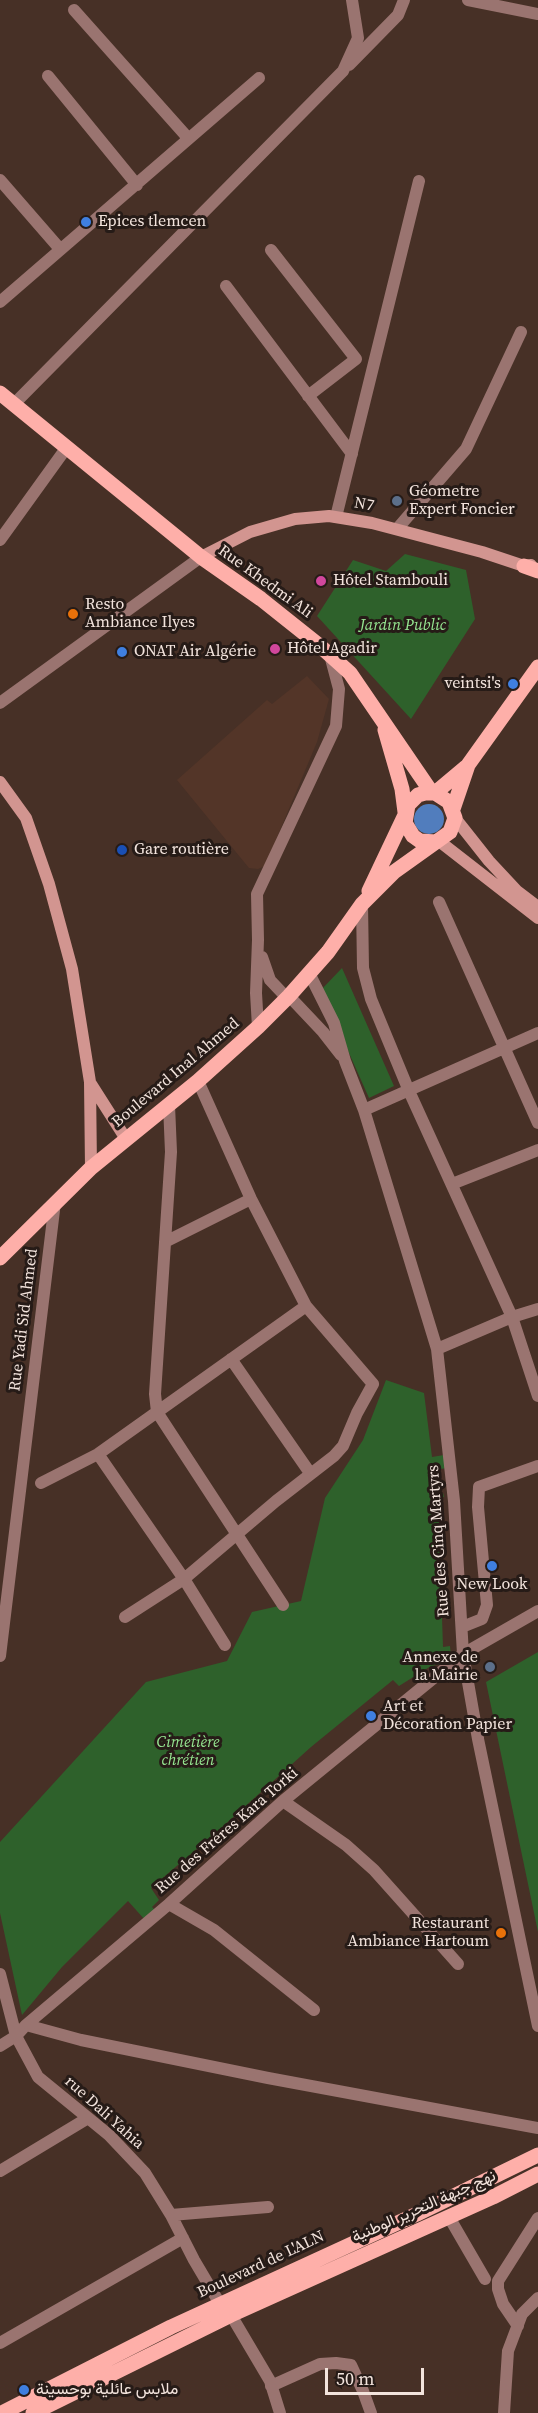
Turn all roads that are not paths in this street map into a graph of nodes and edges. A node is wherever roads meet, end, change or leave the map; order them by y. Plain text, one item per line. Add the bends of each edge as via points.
1 (352, 0) edge
2 (404, 0) edge
3 (468, 0) edge
4 (74, 9) dead end
5 (538, 14) edge
6 (343, 71) junction
7 (48, 76) dead end
8 (259, 78) dead end
9 (188, 138) junction
10 (0, 180) edge
11 (419, 181) dead end
12 (136, 185) junction
13 (60, 249) junction
14 (271, 250) dead end
15 (226, 286) dead end
16 (0, 302) edge
17 (521, 332) dead end
18 (356, 360) junction
19 (374, 364) junction
20 (0, 393) edge
21 (308, 396) junction
22 (14, 404) junction
23 (67, 447) junction
24 (352, 454) junction
25 (336, 517) junction
26 (397, 530) junction
27 (0, 540) edge
28 (201, 557) junction
29 (535, 567) edge
30 (330, 655) junction
31 (538, 668) edge
32 (0, 703) edge
33 (380, 716) junction
34 (468, 765) junction
35 (0, 782) edge
36 (434, 793) junction
37 (405, 813) junction
38 (454, 813) junction
39 (437, 841) junction
40 (439, 903) dead end
41 (362, 904) junction
42 (538, 907) edge
43 (538, 918) edge
44 (258, 940) junction
45 (309, 973) junction
46 (288, 997) junction
47 (258, 1027) junction
48 (538, 1033) edge
49 (502, 1048) junction
50 (345, 1061) junction
51 (198, 1081) junction
52 (90, 1082) junction
53 (409, 1091) junction
54 (169, 1105) junction
55 (364, 1110) junction
56 (538, 1123) edge
57 (126, 1139) junction
58 (538, 1150) edge
59 (92, 1168) junction
60 (452, 1184) junction
61 (251, 1198) junction
62 (56, 1202) junction
63 (165, 1242) junction
64 (0, 1258) edge
65 (306, 1306) junction
66 (538, 1309) edge
67 (512, 1317) junction
68 (437, 1349) junction
69 (231, 1359) junction
70 (538, 1396) edge
71 (157, 1412) junction
72 (98, 1455) junction
73 (538, 1466) edge
74 (310, 1473) junction
75 (41, 1483) dead end
76 (237, 1533) junction
77 (184, 1579) junction
78 (283, 1605) dead end
79 (538, 1611) edge
80 (125, 1617) dead end
81 (462, 1627) junction
82 (225, 1645) dead end
83 (463, 1654) junction
84 (0, 1656) edge
85 (283, 1801) junction
86 (169, 1904) junction
87 (458, 1964) dead end
88 (0, 1974) edge
89 (314, 2010) dead end
90 (26, 2025) junction
91 (538, 2026) edge
92 (16, 2036) junction
93 (0, 2046) edge
94 (88, 2118) junction
95 (538, 2128) edge
96 (538, 2155) edge
97 (0, 2171) edge
98 (538, 2174) edge
99 (268, 2207) dead end
100 (171, 2215) junction
101 (449, 2217) junction
102 (538, 2218) edge
103 (183, 2238) junction
104 (485, 2279) dead end
105 (538, 2298) edge
106 (220, 2304) junction
107 (231, 2315) junction
108 (518, 2326) junction
109 (0, 2343) edge
110 (271, 2386) junction
111 (2, 2413) edge
112 (33, 2413) edge
113 (280, 2413) edge
114 (371, 2413) edge
115 (504, 2413) edge

1 - 6 street via 358,38
2 - 6 street via 398,15
3 - 5 street
4 - 9 street
6 - 22 street
7 - 12 street
8 - 9 street
9 - 12 street
10 - 13 street
11 - 19 street
12 - 13 street
13 - 16 street
14 - 18 street
15 - 21 street
17 - 26 street via 466,449
18 - 19 street
18 - 21 street
19 - 24 street
20 - 22 main road, Rue Khedmi Ali
21 - 24 street
22 - 23 main road, Rue Khedmi Ali
23 - 27 street
23 - 28 main road, Rue Khedmi Ali
24 - 25 street
25 - 26 main road, N7
25 - 28 main road, N7 via 295,519 250,532
26 - 29 main road, N7
28 - 30 main road, Rue Khedmi Ali
28 - 32 street
30 - 33 main road, Rue Khedmi Ali via 350,673
30 - 44 street via 339,689 336,726 257,894
31 - 34 main road
33 - 36 main road, Rue Khedmi Ali
33 - 37 main road, Rue Khedmi Ali via 402,789
34 - 36 main road
34 - 38 main road
35 - 52 main road via 26,818 49,884 72,969
36 - 37 main road via 412,799
36 - 38 main road via 443,796
37 - 39 main road via 405,823 413,836 420,841
37 - 41 main road
38 - 39 main road via 450,832
38 - 42 main road via 489,861
39 - 41 main road via 394,872
39 - 43 main road
40 - 49 street
41 - 45 main road, Boulevard Inal Ahmed
41 - 53 street via 367,988
44 - 46 street via 267,975
44 - 47 street
45 - 46 main road, Boulevard Inal Ahmed
45 - 50 street via 334,1023
46 - 47 main road, Boulevard Inal Ahmed
46 - 50 street
47 - 51 main road, Boulevard Inal Ahmed
48 - 49 street
49 - 53 street
49 - 56 street
50 - 55 street, Rue des Cinq Martyrs
51 - 54 main road, Boulevard Inal Ahmed
51 - 61 street
52 - 57 main road
52 - 59 main road
53 - 55 street
53 - 60 street
54 - 57 main road, Boulevard Inal Ahmed
54 - 63 street via 171,1152
55 - 68 street, Rue des Cinq Martyrs
57 - 59 main road, Boulevard Inal Ahmed
58 - 60 street
59 - 62 main road, Boulevard Inal Ahmed
60 - 67 street
61 - 63 street
61 - 65 street
62 - 64 main road, Boulevard Inal Ahmed
62 - 84 street, Rue Yadi Sid Ahmed
63 - 71 street via 154,1394
65 - 69 street
65 - 74 street via 373,1384 343,1446
66 - 67 street
67 - 68 street
67 - 70 street
68 - 81 street, Rue des Cinq Martyrs via 454,1501
69 - 71 street
69 - 74 street
71 - 72 street
71 - 76 street
72 - 75 street
72 - 77 street
73 - 81 street via 479,1487 487,1605 482,1619
74 - 76 street
76 - 77 street
76 - 78 street
77 - 80 street
77 - 82 street
79 - 83 street, Rue des Fréres Kara Torki
81 - 83 street, Rue des Cinq Martyrs
83 - 85 street, Rue des Fréres Kara Torki
83 - 91 street, Rue des Cinq Martyrs
85 - 86 street, Rue des Fréres Kara Torki
85 - 87 street via 346,1845 374,1870
86 - 89 street via 214,1930
86 - 90 street, Rue des Fréres Kara Torki
88 - 92 street, rue Dali Yahia
90 - 92 street, Rue des Fréres Kara Torki
90 - 95 street via 256,2076
92 - 93 street, Rue des Fréres Kara Torki
92 - 94 street, rue Dali Yahia via 38,2077
94 - 97 street
94 - 100 street, rue Dali Yahia via 145,2173
96 - 106 main road, Boulevard de L'ALN
98 - 101 main road, نهج جبهة التحرير الوطنية
99 - 100 street
100 - 103 street, rue Dali Yahia
101 - 104 street
101 - 107 main road, نهج جبهة التحرير الوطنية
102 - 108 street via 498,2281 503,2304
103 - 106 street, rue Dali Yahia
103 - 109 street
105 - 108 street via 522,2314
106 - 107 street, rue Dali Yahia
106 - 111 main road, Boulevard de L'ALN
107 - 110 street, rue Dali Yahia
107 - 112 main road, نهج جبهة التحرير الوطنية
108 - 115 street via 508,2351
110 - 113 street, rue Dali Yahia
110 - 114 street via 320,2364 351,2366

